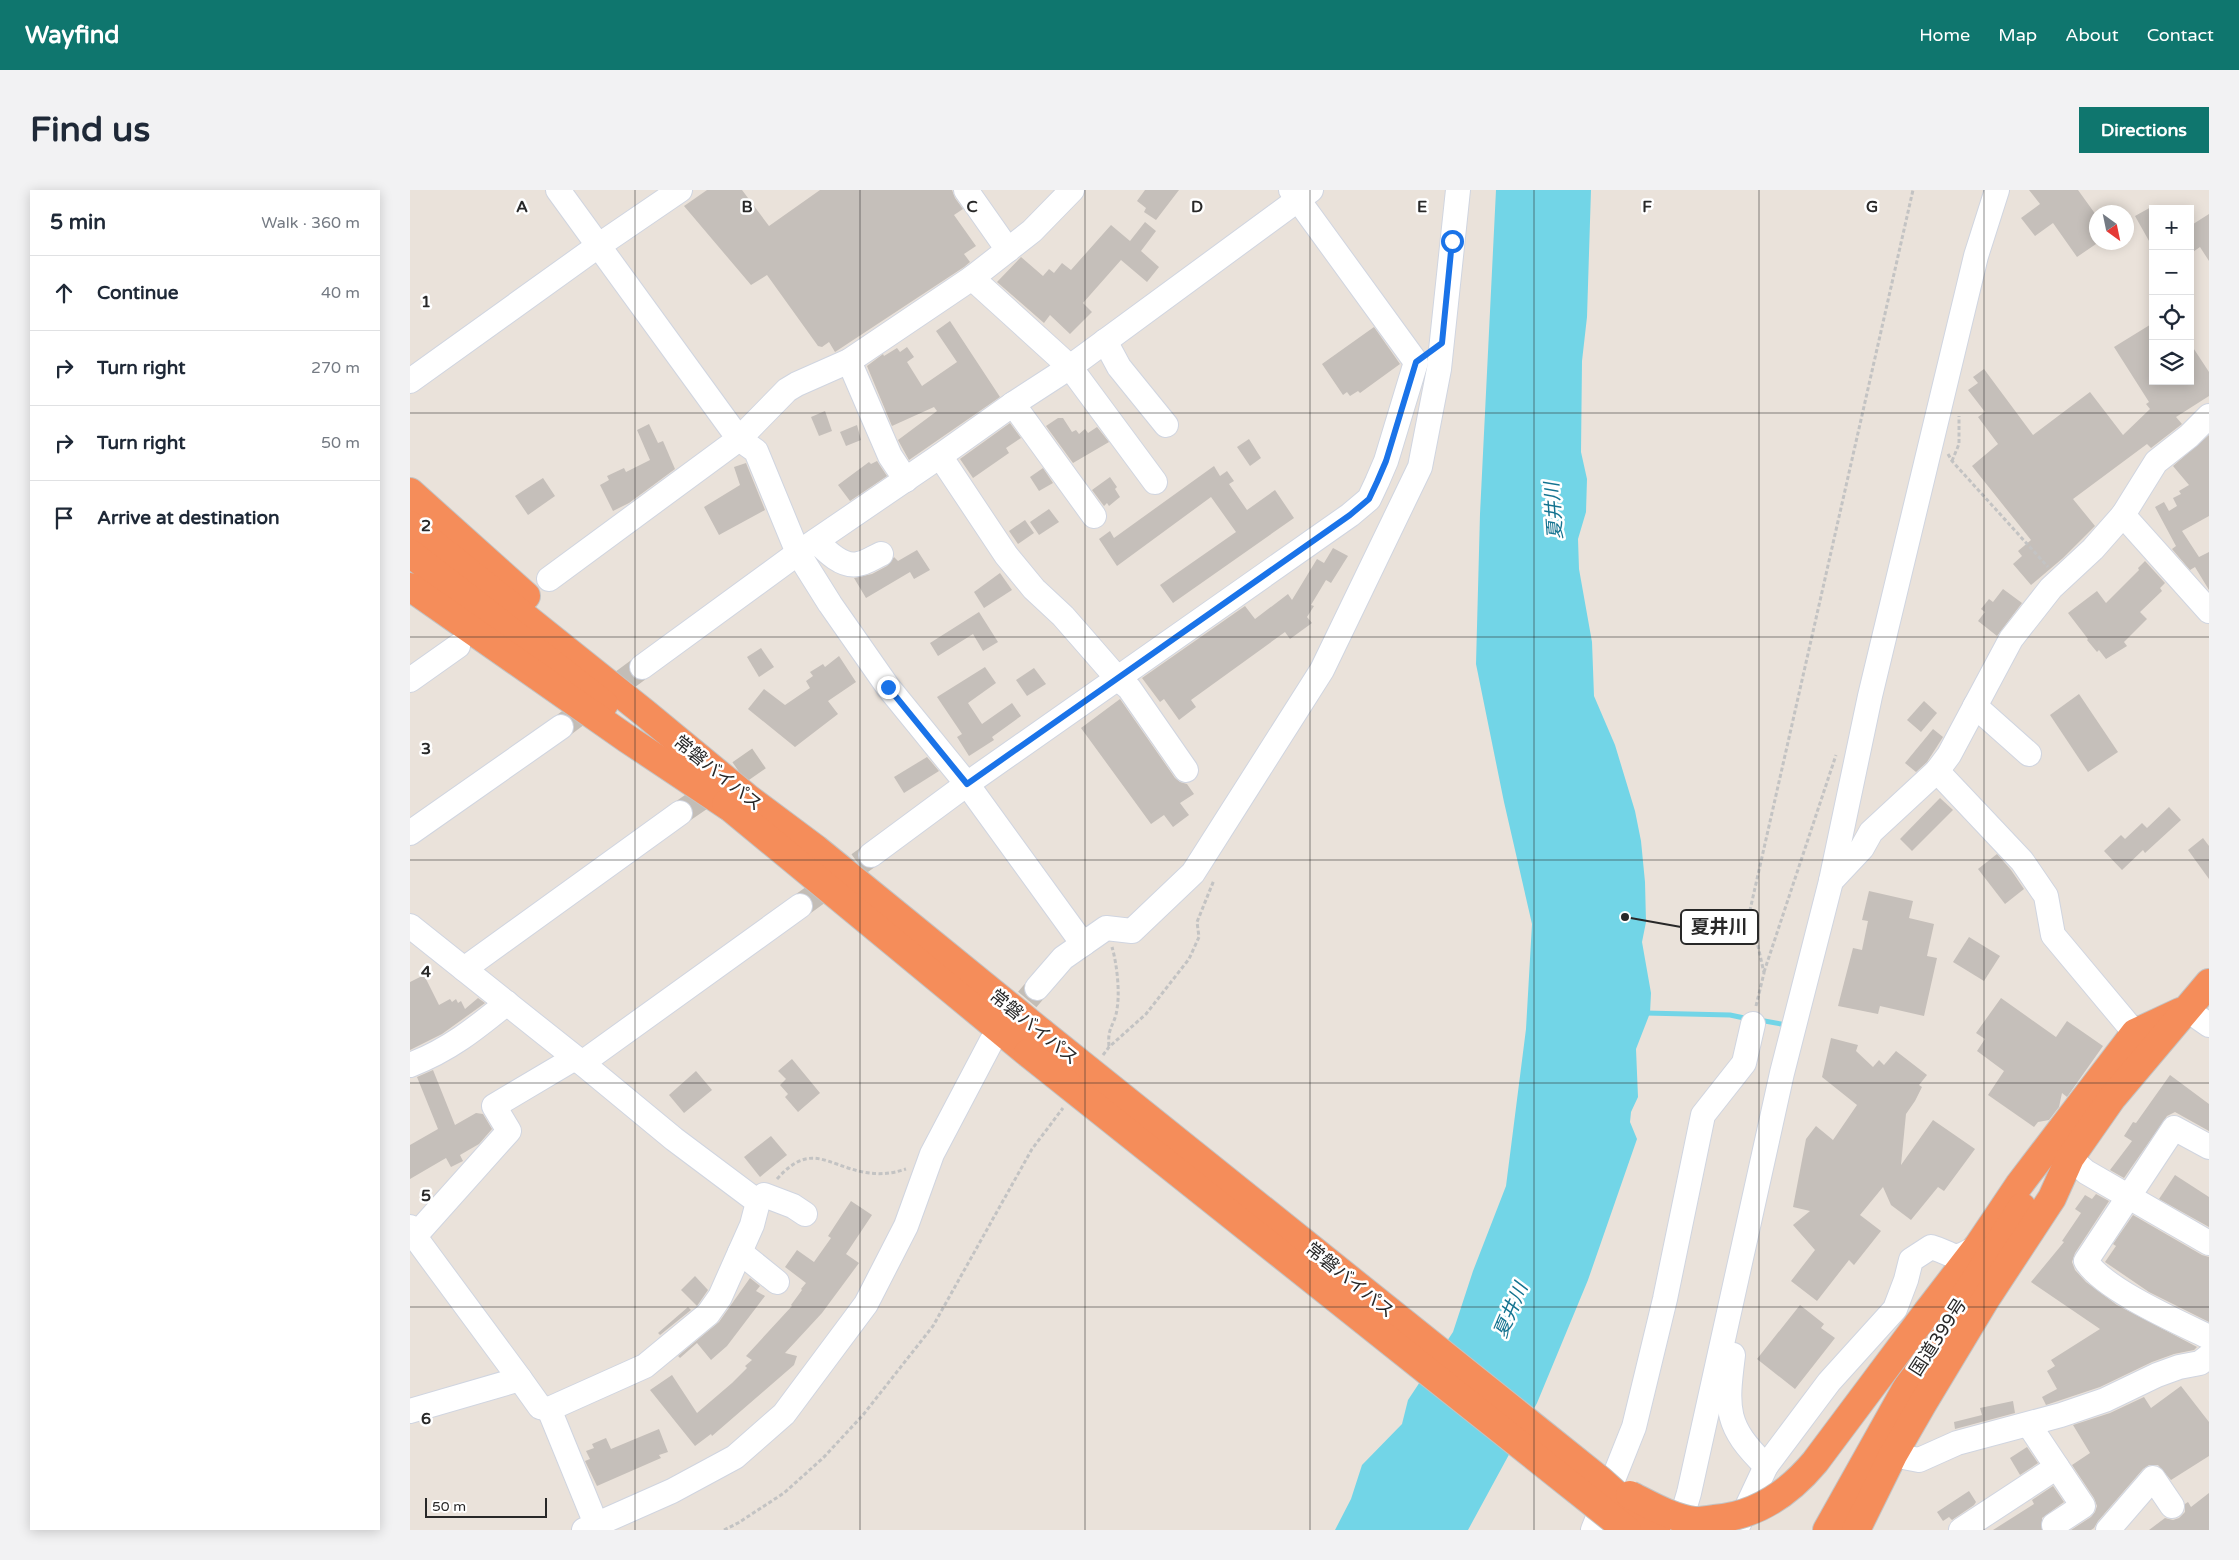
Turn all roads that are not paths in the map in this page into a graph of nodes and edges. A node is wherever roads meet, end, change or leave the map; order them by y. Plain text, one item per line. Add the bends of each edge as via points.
1 (558, 190) edge
2 (680, 190) edge
3 (966, 190) edge
4 (1072, 190) edge
5 (1458, 190) edge
6 (1997, 190) edge
7 (1300, 193) edge
8 (598, 246) junction
9 (1008, 250) junction
10 (972, 278) junction
11 (1105, 341) junction
12 (1442, 343) junction
13 (849, 362) junction
14 (1070, 367) junction
15 (1414, 368) junction
16 (410, 381) edge
17 (1012, 404) junction
18 (2209, 416) edge
19 (1166, 426) dead end
20 (739, 439) junction
21 (940, 456) junction
22 (906, 480) junction
23 (1155, 482) dead end
24 (410, 492) edge
25 (1407, 493) junction
26 (2123, 515) junction
27 (1094, 516) dead end
28 (410, 526) edge
29 (807, 547) junction
30 (410, 553) edge
31 (881, 554) dead end
32 (549, 579) dead end
33 (410, 587) edge
34 (2209, 611) edge
35 (458, 646) dead end
36 (642, 667) tunnel mouth
37 (1118, 679) junction
38 (410, 680) edge
39 (1975, 706) junction
40 (561, 727) tunnel mouth
41 (2029, 754) dead end
42 (1186, 770) dead end
43 (1937, 772) junction
44 (967, 784) junction
45 (728, 806) junction
46 (680, 813) tunnel mouth
47 (410, 833) edge
48 (871, 856) tunnel mouth
49 (844, 872) junction
50 (1830, 881) junction
51 (800, 906) tunnel mouth
52 (414, 937) edge
53 (1084, 944) junction
54 (464, 969) junction
55 (2209, 983) edge
56 (1037, 988) tunnel mouth
57 (507, 1003) junction
58 (2186, 1009) junction
59 (1754, 1017) road end
60 (2209, 1025) edge
61 (2135, 1032) junction
62 (991, 1042) tunnel mouth
63 (1034, 1042) junction
64 (579, 1060) junction
65 (410, 1065) edge
66 (2209, 1147) edge
67 (2070, 1158) junction
68 (764, 1195) road end
69 (2130, 1196) junction
70 (805, 1214) dead end
71 (413, 1232) edge
72 (2209, 1243) edge
73 (740, 1252) junction
74 (1949, 1268) junction
75 (777, 1282) dead end
76 (1731, 1302) junction
77 (2209, 1338) edge
78 (2209, 1356) edge
79 (520, 1379) junction
80 (549, 1409) junction
81 (410, 1411) edge
82 (2029, 1425) junction
83 (1894, 1456) junction
84 (1766, 1466) junction
85 (2057, 1467) junction
86 (1595, 1491) junction
87 (2172, 1506) dead end
88 (2054, 1525) dead end
89 (590, 1527) edge
90 (1593, 1530) edge
91 (1619, 1530) edge
92 (1627, 1530) edge
93 (1656, 1530) edge
94 (1678, 1530) edge
95 (1736, 1530) edge
96 (1827, 1530) edge
97 (1856, 1530) edge
98 (1961, 1530) edge
99 (2108, 1530) edge

1 - 8 street
2 - 8 street
3 - 9 street
4 - 9 street via 1032,231
5 - 12 street
6 - 50 street via 1976,256 1870,696
7 - 11 street
7 - 15 street
8 - 16 street
8 - 20 street
9 - 10 street
10 - 13 street
10 - 14 street
11 - 14 street
11 - 19 street via 1119,367
12 - 15 street
12 - 25 street via 1420,467
13 - 20 street via 787,390
13 - 22 street via 890,456
14 - 17 street
14 - 23 street
15 - 25 street
15 - 37 street via 1386,461 1369,499
17 - 21 street
17 - 27 street
18 - 26 street via 2156,462
20 - 29 street via 756,451
20 - 32 street
21 - 22 street
21 - 37 street via 1006,555
22 - 29 street
24 - 49 highway via 571,635 805,828
25 - 53 street via 1322,670 1192,873 1132,931 1106,928
26 - 34 street
26 - 39 street via 2051,588 2011,639
28 - 49 highway, 常磐バイパス
29 - 31 street via 826,551 842,562 854,565
29 - 36 street
29 - 44 street via 830,604 888,687
30 - 45 highway, 常磐バイパス
33 - 45 highway
35 - 38 street
37 - 42 street via 1129,688
37 - 44 street
39 - 41 street
39 - 43 street
40 - 47 street
43 - 50 street via 1871,832 1862,848
43 - 61 street via 2022,861 2046,896 2054,935
44 - 48 street
44 - 53 street
45 - 63 highway, 常磐バイパス
46 - 54 street
49 - 63 highway, 常磐バイパス
50 - 76 street via 1782,1073
51 - 64 street
52 - 54 street
53 - 56 street via 1063,958
54 - 57 street
55 - 58 highway, 国道399号
57 - 64 street
57 - 65 street via 469,1035 436,1055
58 - 60 street
58 - 61 highway
58 - 67 highway, 国道399号 via 2112,1098
59 - 90 street via 1744,1063 1703,1115 1665,1299 1634,1427
61 - 74 highway via 2019,1185 1978,1246
62 - 89 street via 932,1154 906,1226 866,1304 784,1414 735,1457 672,1491
63 - 86 highway, 常磐バイパス, bridge
64 - 71 street via 494,1106 510,1130
64 - 73 street via 674,1139 758,1202
66 - 69 street via 2174,1128
67 - 69 street via 2086,1172
67 - 83 highway, 国道399号 via 2052,1198 1985,1300
67 - 96 highway, 国道399号 via 2034,1190 1983,1268 1915,1373
68 - 70 street
69 - 72 street
69 - 77 street via 2086,1261 2092,1271 2152,1310
71 - 79 street
73 - 75 street
73 - 80 street via 720,1297 708,1314 645,1366
74 - 84 street via 1943,1251 1930,1247 1911,1260 1895,1309 1829,1382
74 - 86 highway, bridge via 1928,1310 1799,1481 1774,1500 1756,1510 1729,1518 1695,1521
76 - 84 street via 1731,1419 1745,1446
76 - 94 street
78 - 82 street via 2200,1364 2179,1367 2105,1400
79 - 80 street via 540,1407
79 - 81 street
80 - 89 street
82 - 83 street via 1957,1443 1919,1460
82 - 85 street
83 - 97 highway, 国道399号
84 - 95 street
85 - 88 street via 2083,1506
85 - 98 street
86 - 91 highway, bridge
86 - 92 highway, 常磐バイパス, bridge
86 - 93 highway, 常磐バイパス, bridge
87 - 99 street via 2153,1478

